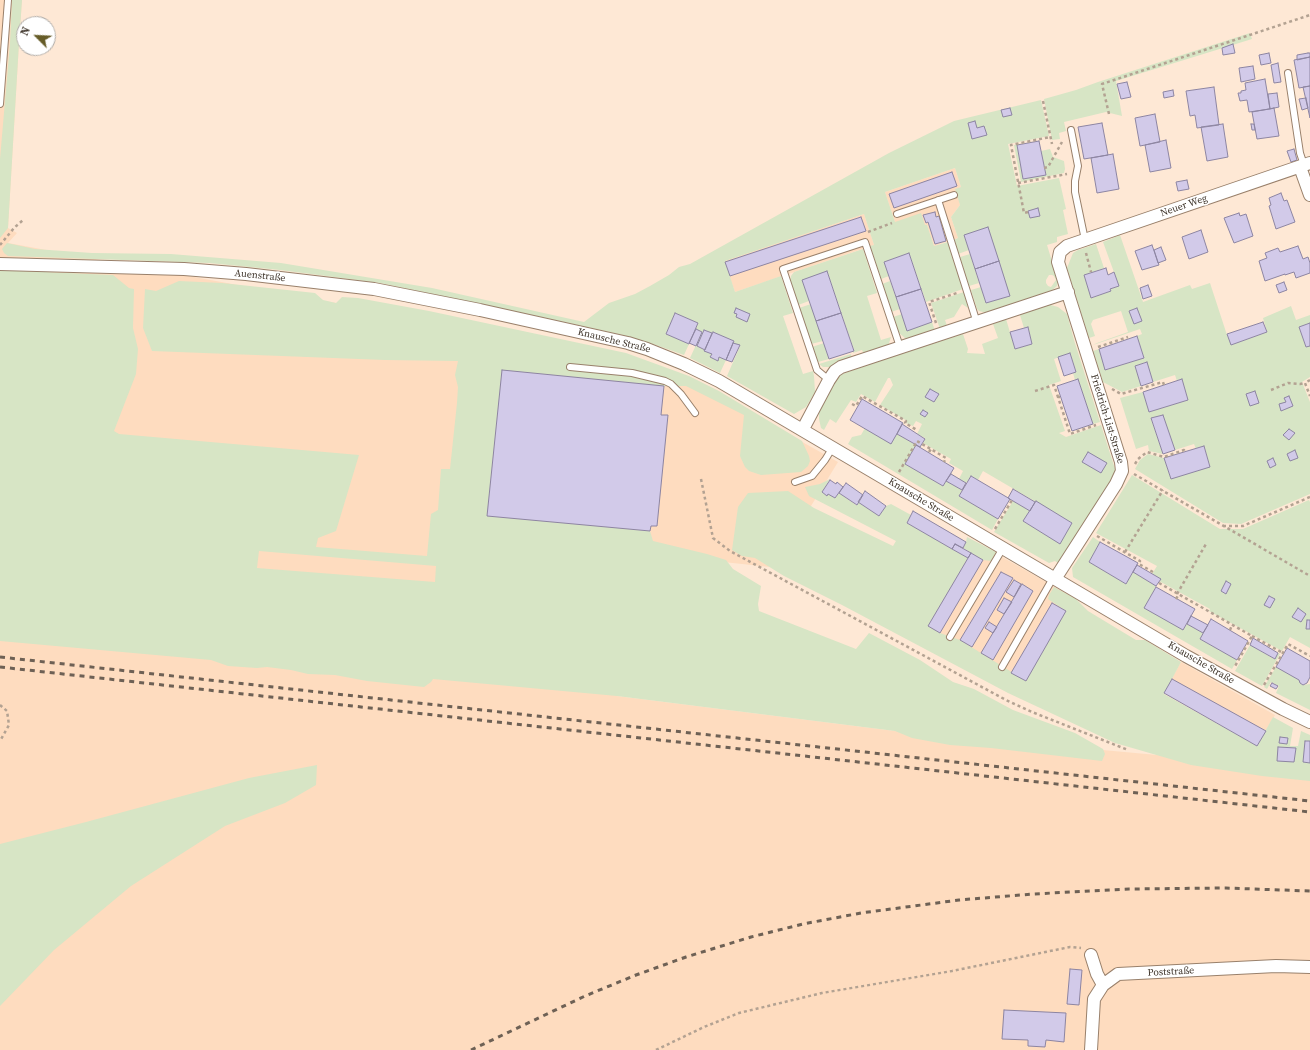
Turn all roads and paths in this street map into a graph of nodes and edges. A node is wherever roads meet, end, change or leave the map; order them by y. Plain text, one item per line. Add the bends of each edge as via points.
1 (8, 0) edge
2 (1310, 15) edge
3 (1288, 73) dead end
4 (1043, 101) dead end
5 (0, 104) edge
6 (1109, 114) dead end
7 (1071, 130) dead end
8 (1050, 137) junction
9 (1062, 142) dead end
10 (1052, 144) dead end
11 (1305, 165) edge
12 (1044, 168) dead end
13 (1068, 174) dead end
14 (1018, 183) junction
15 (954, 195) dead end
16 (1310, 195) edge
17 (938, 200) junction
18 (1028, 212) dead end
19 (897, 214) joint
20 (23, 220) dead end
21 (1084, 241) junction
22 (865, 242) junction
23 (0, 245) edge
24 (1060, 252) joint
25 (0, 264) edge
26 (1091, 272) dead end
27 (967, 289) junction
28 (1068, 292) junction
29 (516, 319) joint
30 (977, 323) junction
31 (940, 335) junction
32 (1128, 337) dead end
33 (900, 347) junction
34 (1086, 351) junction
35 (570, 367) dead end
36 (829, 380) junction
37 (1310, 380) edge
38 (1304, 383) junction
39 (1164, 385) dead end
40 (1271, 390) dead end
41 (1035, 391) dead end
42 (1121, 394) dead end
43 (1310, 396) edge
44 (852, 404) dead end
45 (695, 413) dead end
46 (1108, 421) junction
47 (803, 429) junction
48 (916, 430) dead end
49 (833, 447) junction
50 (931, 449) junction
51 (928, 452) dead end
52 (1185, 452) dead end
53 (944, 462) dead end
54 (1127, 472) junction
55 (701, 479) dead end
56 (795, 482) dead end
57 (892, 483) junction
58 (1163, 490) junction
59 (1310, 497) edge
60 (1012, 500) dead end
61 (1223, 526) junction
62 (1086, 530) junction
63 (988, 539) junction
64 (1206, 544) dead end
65 (1003, 548) junction
66 (1125, 552) junction
67 (1153, 572) dead end
68 (1310, 576) edge
69 (1054, 579) junction
70 (1159, 583) dead end
71 (1178, 594) junction
72 (1176, 599) dead end
73 (1232, 625) junction
74 (1230, 630) dead end
75 (950, 636) dead end
76 (1252, 636) junction
77 (1283, 653) junction
78 (1310, 656) edge
79 (1002, 667) dead end
80 (1228, 679) junction
81 (1258, 696) junction
82 (0, 705) edge
83 (1310, 722) edge
84 (0, 741) edge
85 (1128, 750) dead end
86 (1090, 955) joint
87 (1310, 967) edge
88 (1103, 985) junction
89 (656, 1050) edge
90 (1091, 1050) edge

1 - 5 lane
2 - 6 path via 1102,84
3 - 11 lane via 1300,153
4 - 8 path
7 - 21 lane via 1078,166 1075,192
8 - 10 path
8 - 14 path via 1011,145
9 - 12 path via 1048,167
11 - 16 street
11 - 21 street, Neuer Weg
13 - 14 path
14 - 18 path via 1024,213
15 - 17 lane
17 - 19 lane
17 - 27 lane
19 - 22 path via 896,221 863,234
20 - 23 path
21 - 24 street, Neuer Weg via 1067,246
21 - 26 path
22 - 33 lane
22 - 36 lane via 783,269 816,370
24 - 28 street, Friedrich-List-Straße via 1058,262
25 - 29 street, Auenstraße via 184,269 246,274 374,289
27 - 30 lane
27 - 31 path via 929,302
28 - 30 street
28 - 34 street, Friedrich-List-Straße
29 - 47 street, Knausche Straße via 628,343 668,357 720,381
30 - 31 street
31 - 33 street
32 - 34 path
33 - 36 street via 841,367
34 - 46 street, Friedrich-List-Straße
35 - 45 lane via 632,373 665,381 672,384
36 - 47 street
37 - 38 path
38 - 40 path via 1288,383
38 - 43 path
39 - 42 path via 1163,382
41 - 46 path via 1054,385 1070,434
44 - 48 path via 856,406 862,396 893,416 906,421 905,423
46 - 54 street, Friedrich-List-Straße via 1121,462
47 - 49 street, Knausche Straße
49 - 56 lane via 812,476
49 - 57 street, Knausche Straße
50 - 51 path
50 - 53 path via 946,458
50 - 57 path via 917,441
52 - 54 path via 1184,450 1164,456 1147,452
54 - 58 path
54 - 62 street, Friedrich-List-Straße via 1116,484
55 - 85 path via 713,538 730,550 1006,700
57 - 63 street, Knausche Straße
58 - 61 path
58 - 66 path
59 - 61 path via 1243,526
60 - 63 path
61 - 68 path
62 - 66 path
62 - 69 street, Friedrich-List-Straße
63 - 65 street, Knausche Straße
64 - 71 path
65 - 69 street, Knausche Straße
65 - 75 lane
66 - 67 path
69 - 79 lane
69 - 80 street, Knausche Straße
70 - 71 path
71 - 72 path
71 - 73 path
73 - 74 path
73 - 76 path
76 - 77 path
76 - 80 path
77 - 78 path via 1288,644
77 - 81 path
80 - 81 street, Knausche Straße
81 - 83 street, Knausche Straße
82 - 84 path via 7,711 9,725
86 - 88 street
86 - 89 path via 1082,948 1070,947 952,971 822,993 739,1013
87 - 88 street, Poststraße via 1276,966 1118,974
88 - 90 street, Poststraße via 1094,999

